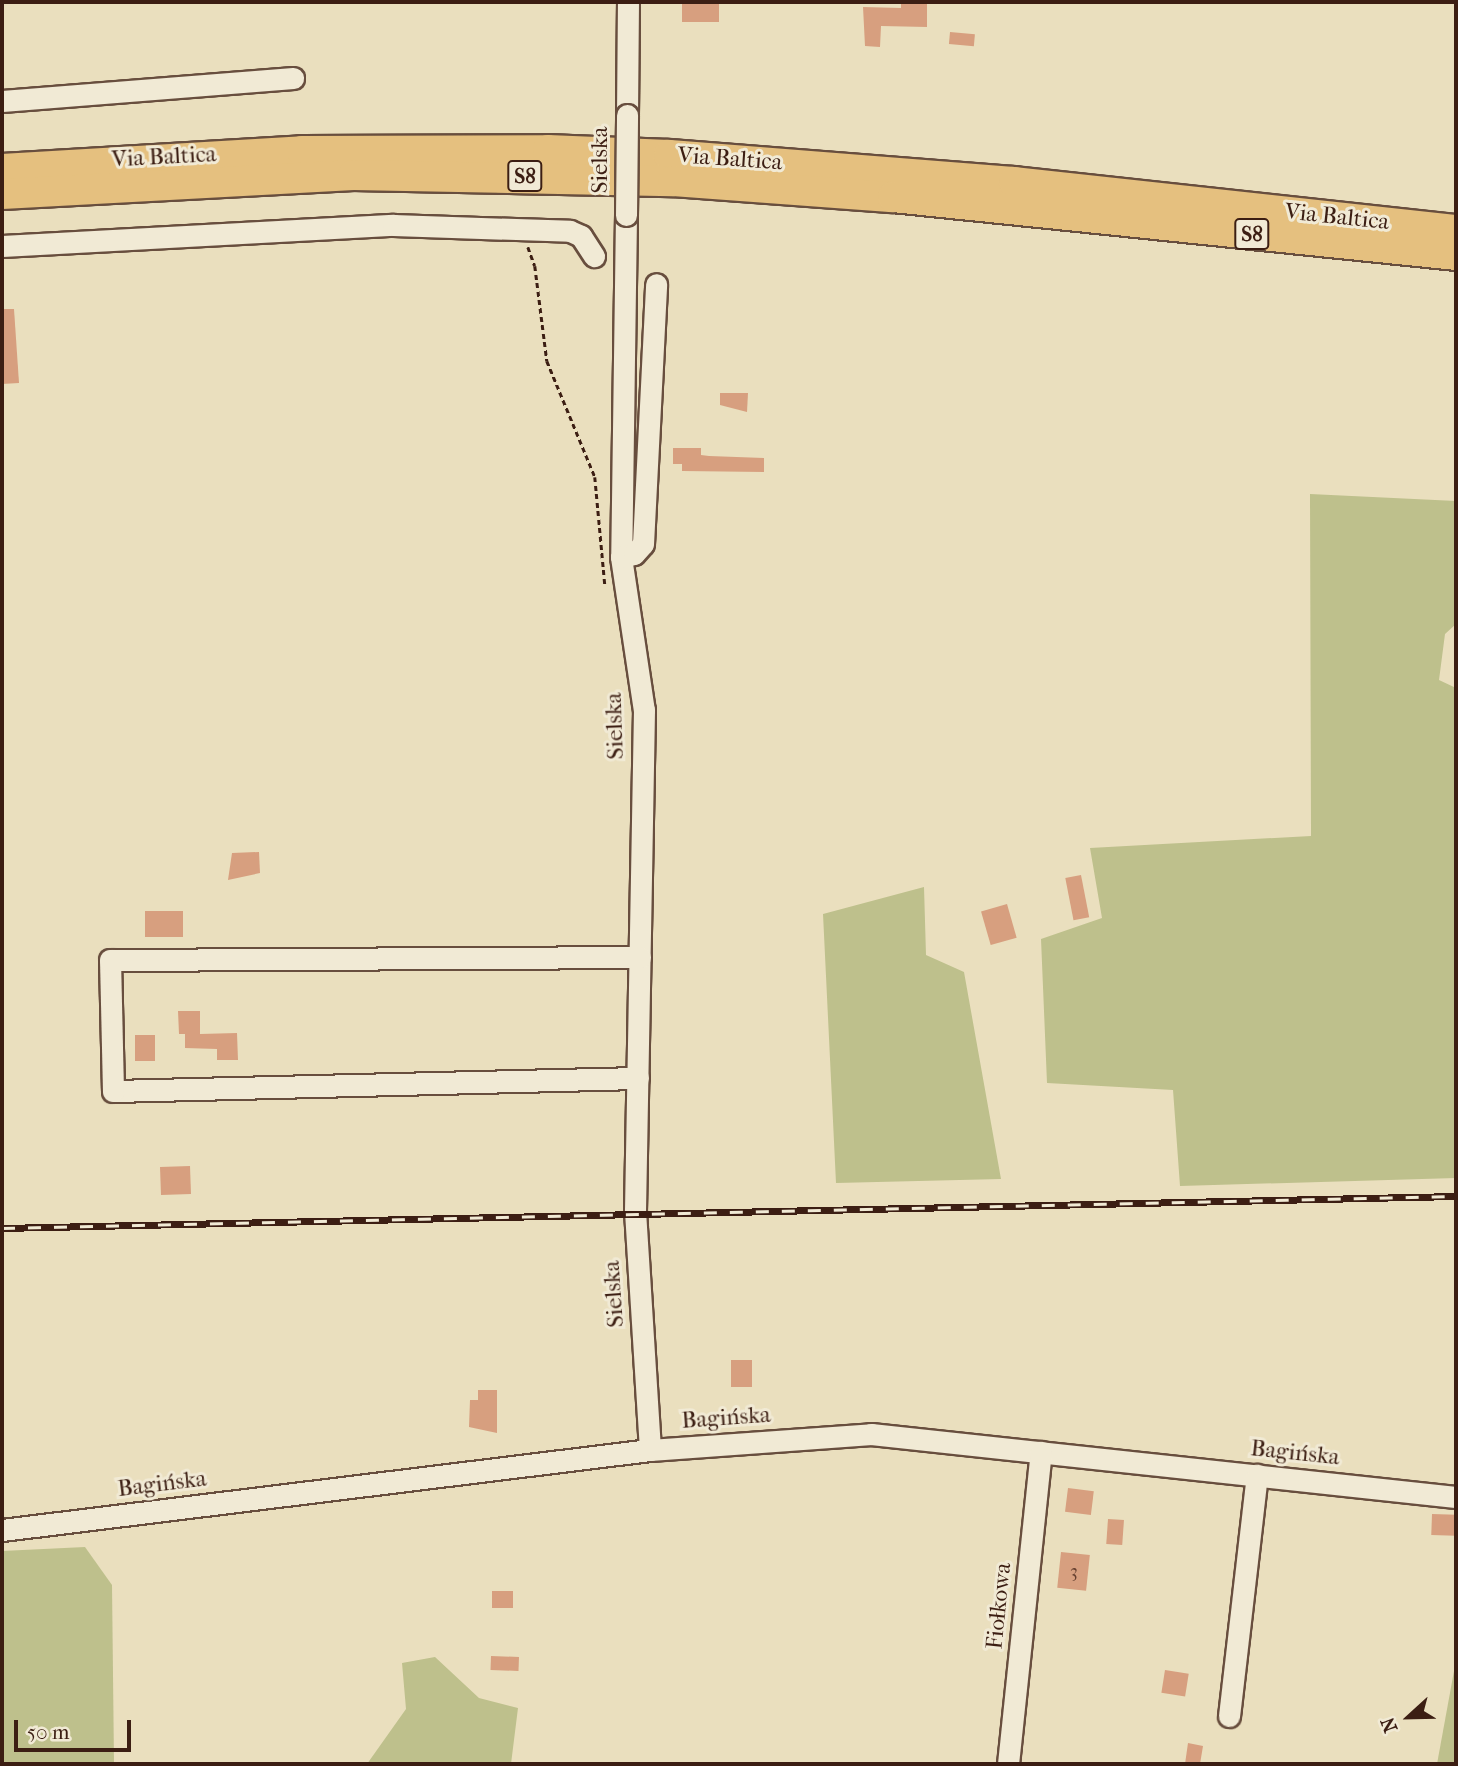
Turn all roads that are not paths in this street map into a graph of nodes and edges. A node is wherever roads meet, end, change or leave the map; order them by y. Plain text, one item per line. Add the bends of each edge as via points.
1 (628, 2) edge
2 (293, 78) dead end
3 (2, 101) edge
4 (2, 169) edge
5 (2, 194) edge
6 (1456, 230) edge
7 (2, 246) edge
8 (1456, 255) edge
9 (594, 256) dead end
10 (656, 284) dead end
11 (621, 556) junction
12 (639, 957) junction
13 (638, 1078) junction
14 (650, 1450) junction
15 (1041, 1452) junction
16 (1257, 1475) junction
17 (1456, 1497) edge
18 (2, 1530) edge
19 (1229, 1716) dead end
20 (1009, 1764) edge

1 - 11 street, Sielska, bridge
2 - 3 street
4 - 6 highway, Via Baltica / S8 via 302,151 669,155 989,180
5 - 8 highway, Via Baltica / S8 via 353,175 673,181 962,204
7 - 9 street via 268,229 513,229 569,231 581,236
10 - 11 street via 643,544 634,554
11 - 12 street, Sielska via 643,710
12 - 13 street, Sielska
12 - 13 street via 110,960 113,1091
13 - 14 street, Sielska via 635,1211
14 - 15 street, Bagińska via 871,1434
14 - 18 street, Bagińska
15 - 16 street, Bagińska
15 - 20 street, Fiołkowa
16 - 17 street, Bagińska
16 - 19 street

